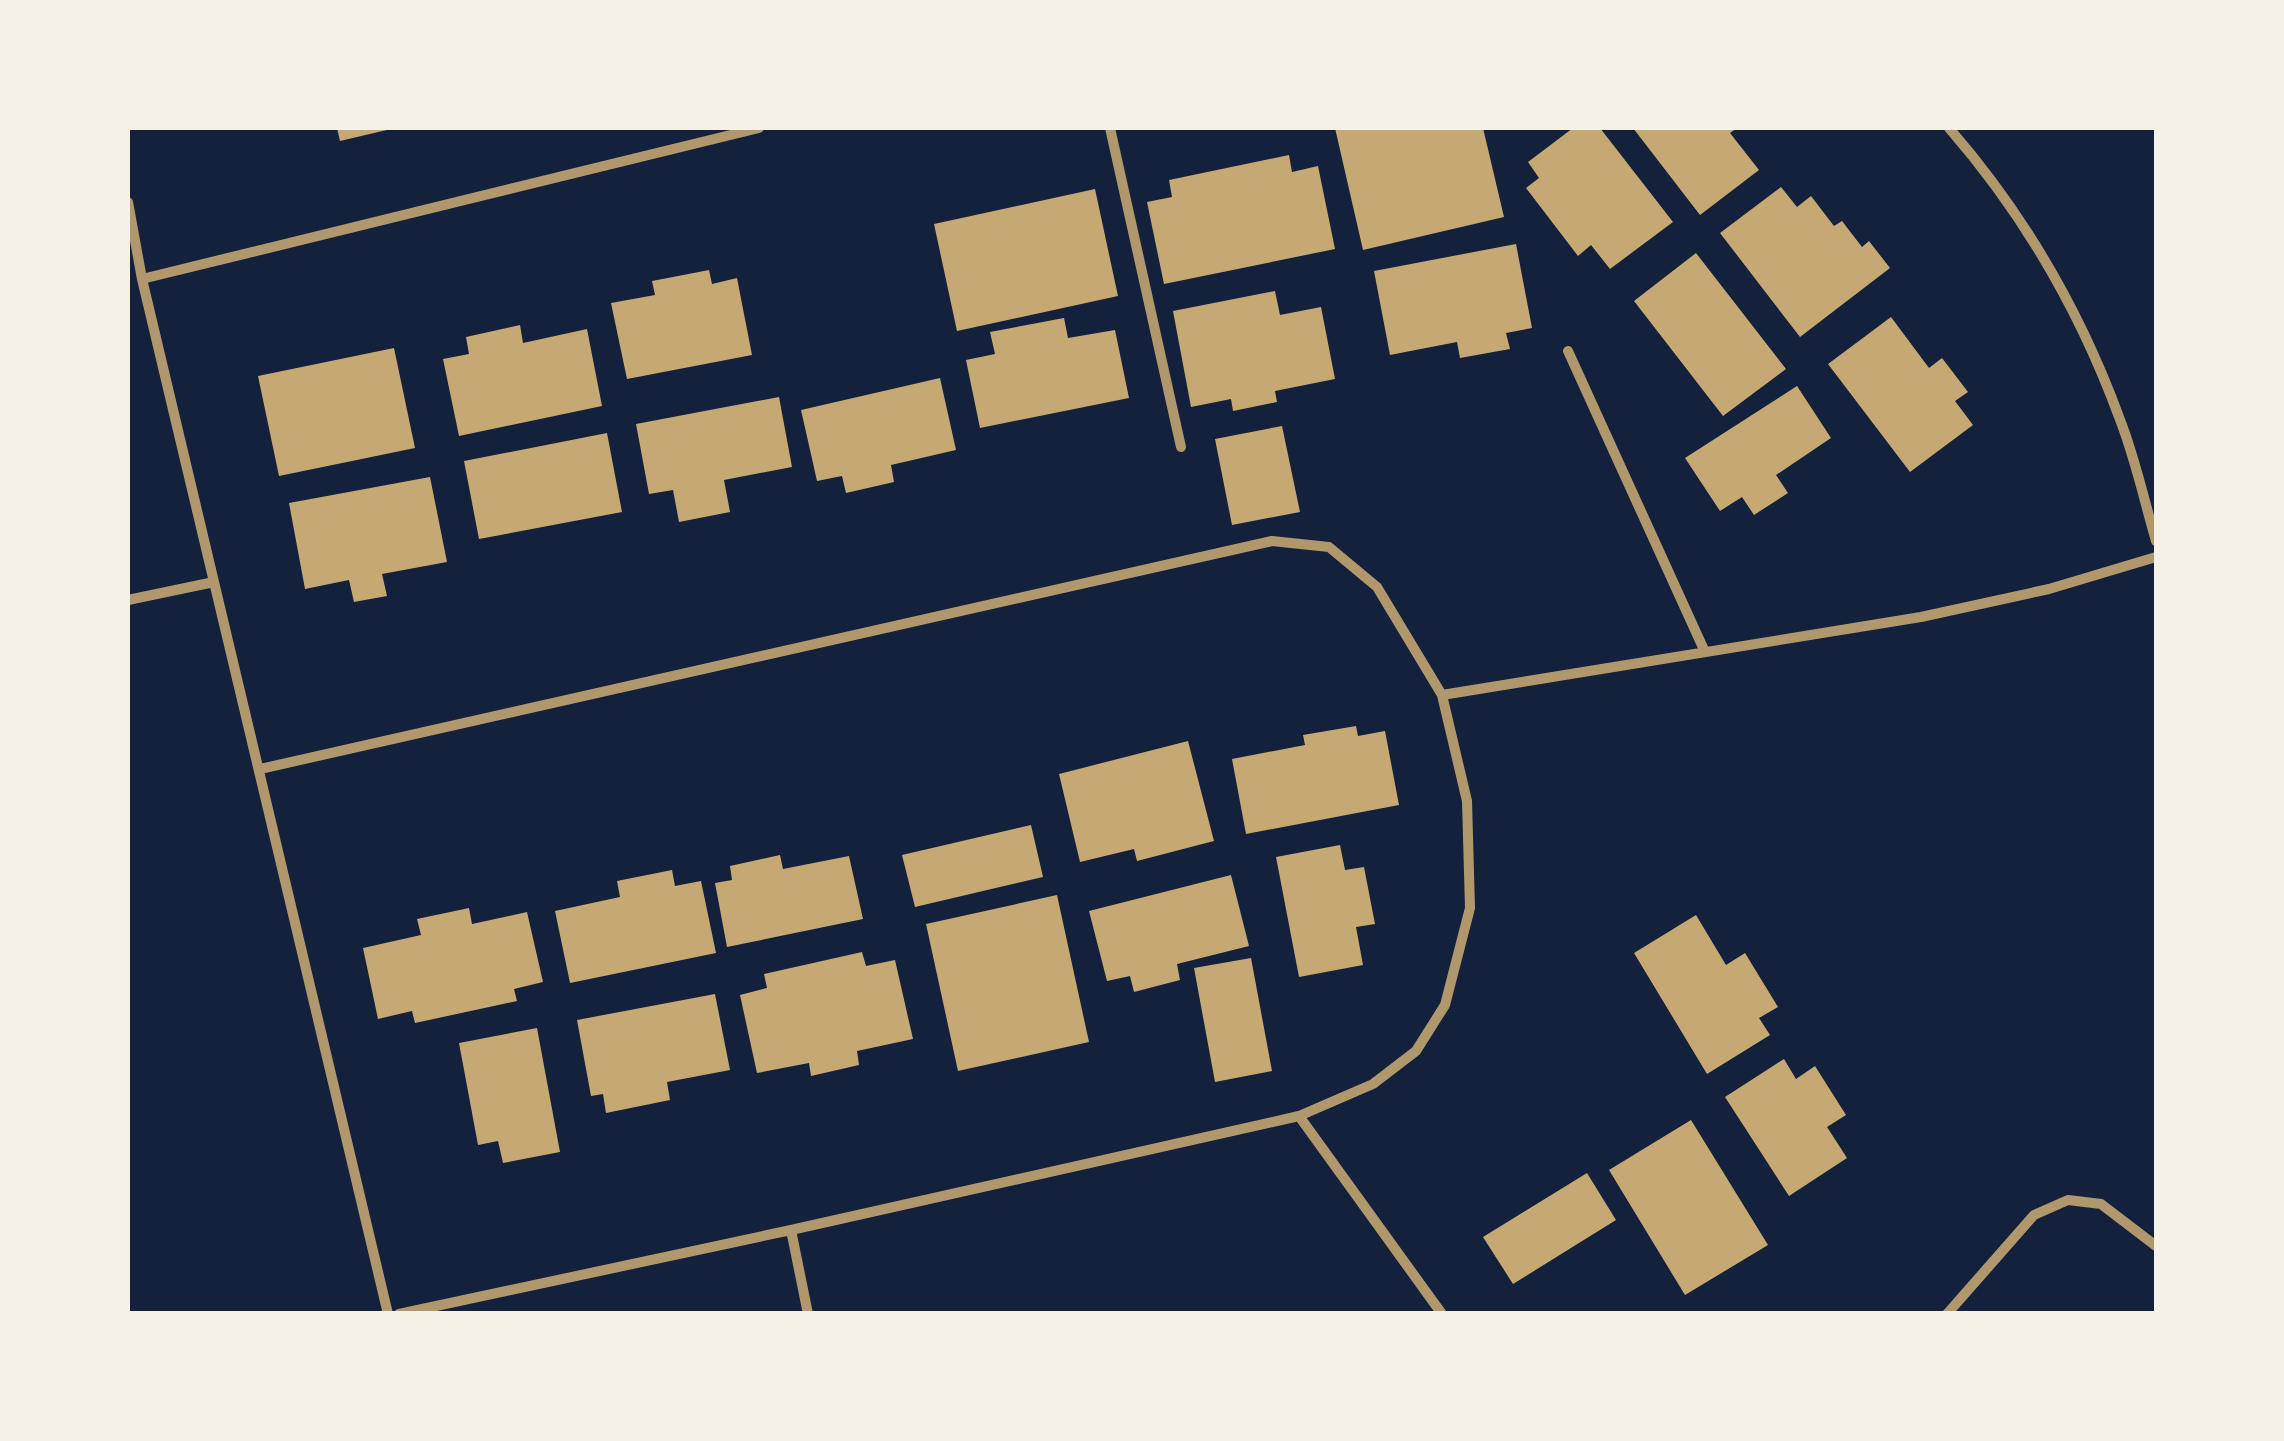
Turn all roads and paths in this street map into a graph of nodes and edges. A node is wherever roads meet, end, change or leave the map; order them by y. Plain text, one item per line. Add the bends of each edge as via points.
1 (759, 128) edge
2 (1110, 128) edge
3 (1949, 128) edge
4 (718, 132) edge
5 (128, 202) edge
6 (142, 279) junction
7 (1568, 350) dead end
8 (1181, 447) dead end
9 (2156, 542) edge
10 (2156, 557) edge
11 (214, 582) junction
12 (128, 600) edge
13 (1705, 652) junction
14 (1442, 696) junction
15 (260, 768) junction
16 (1299, 1116) junction
17 (791, 1230) junction
18 (2156, 1246) edge
19 (388, 1314) edge
20 (399, 1314) edge
21 (808, 1314) edge
22 (1442, 1314) edge
23 (1947, 1314) edge

1 - 4 street
2 - 8 street
3 - 9 street via 2021,221 2081,324 2120,419
4 - 6 street
5 - 6 street
6 - 11 street
7 - 13 street
10 - 13 street via 1921,617
11 - 12 street
11 - 15 street
13 - 14 street
14 - 15 street via 1377,587 1329,548 1272,540
14 - 16 street via 1467,801 1470,908 1446,1004 1416,1051 1373,1084
15 - 19 street
16 - 17 street
16 - 22 street
17 - 20 street
17 - 21 street
18 - 23 street via 2101,1204 2068,1200 2034,1216

